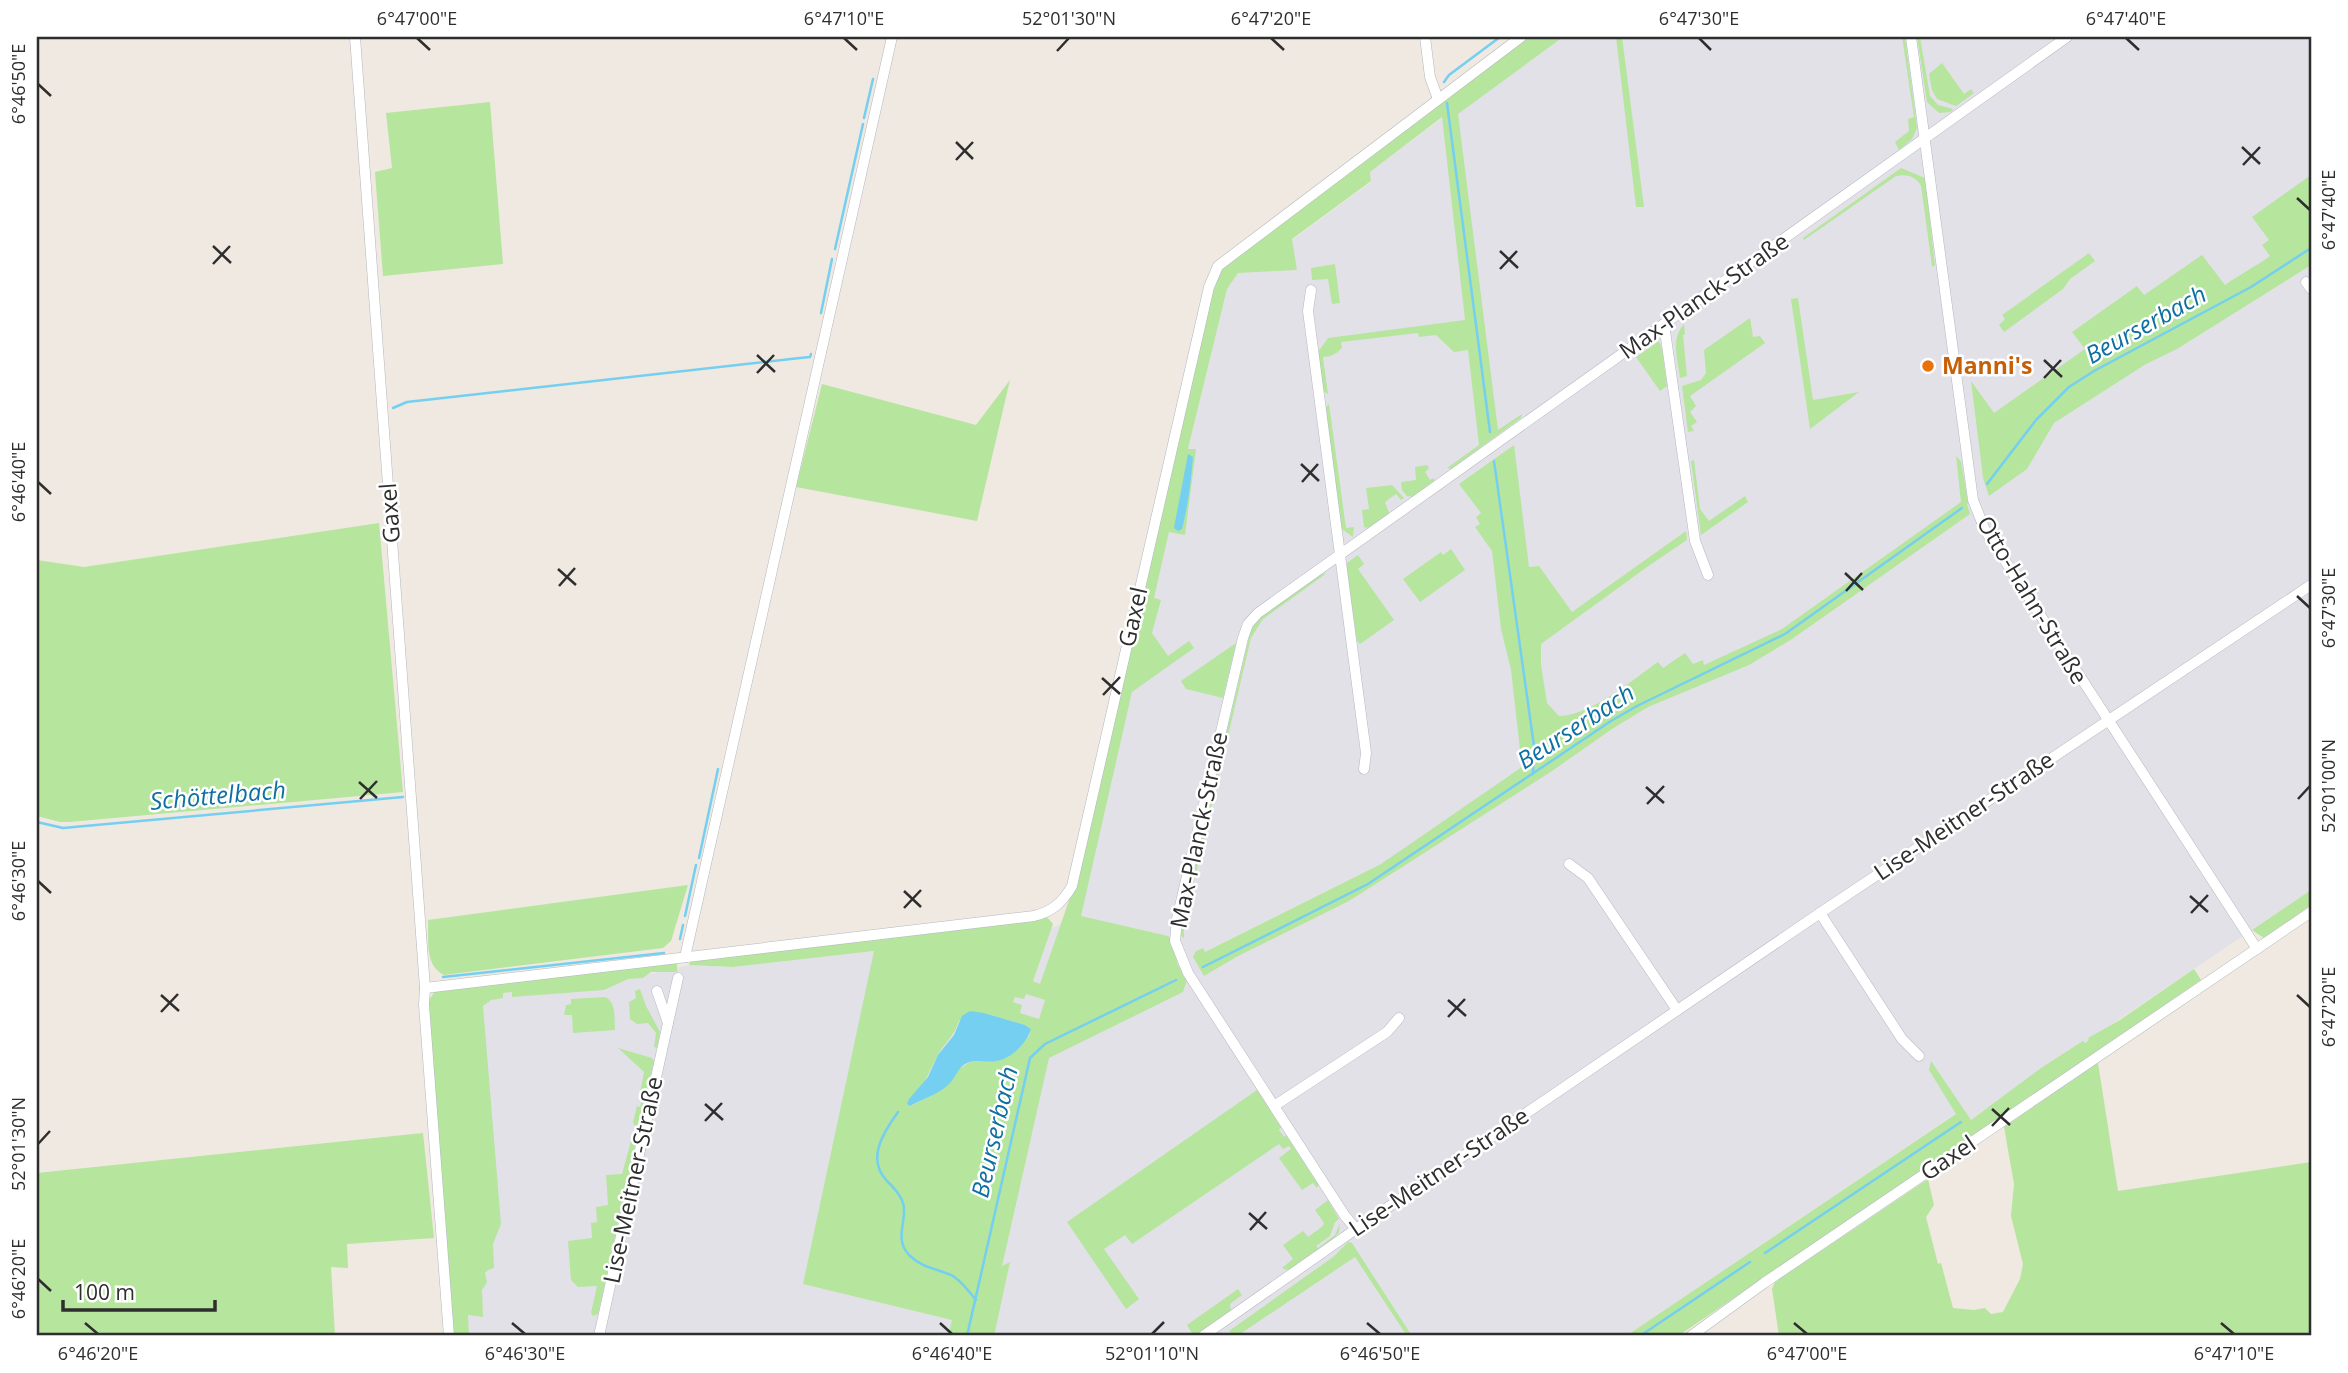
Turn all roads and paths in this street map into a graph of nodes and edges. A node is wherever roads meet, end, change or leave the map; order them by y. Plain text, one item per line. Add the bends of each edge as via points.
1 (355, 37) edge
2 (892, 37) edge
3 (1425, 37) edge
4 (1521, 37) edge
5 (1911, 37) edge
6 (2067, 37) edge
7 (1437, 99) junction
8 (1924, 139) junction
9 (1311, 290) dead end
10 (1664, 324) junction
11 (1341, 555) junction
12 (1708, 575) dead end
13 (2311, 585) edge
14 (2109, 719) junction
15 (1364, 769) dead end
16 (1569, 864) dead end
17 (2311, 912) edge
18 (1820, 914) junction
19 (2257, 949) junction
20 (685, 957) junction
21 (678, 978) dead end
22 (425, 988) junction
23 (657, 991) dead end
24 (1677, 1010) junction
25 (1399, 1018) dead end
26 (668, 1023) junction
27 (1919, 1056) dead end
28 (1274, 1106) junction
29 (1356, 1229) junction
30 (449, 1336) edge
31 (599, 1336) edge
32 (1203, 1336) edge
33 (1691, 1336) edge

1 - 22 street, Gaxel
2 - 20 street
3 - 7 street
4 - 7 street, Gaxel
5 - 8 street, Otto-Hahn-Straße
6 - 8 street, Max-Planck-Straße
7 - 20 street, Gaxel via 1218,266 1072,886 1065,898 1047,913 1034,916
8 - 10 street, Max-Planck-Straße
8 - 14 street, Otto-Hahn-Straße via 1973,500 1985,530
9 - 11 street via 1308,311
10 - 11 street, Max-Planck-Straße
10 - 12 street via 1695,541
11 - 15 street via 1366,753
11 - 28 street, Max-Planck-Straße via 1258,613 1245,629 1175,932 1188,973
13 - 14 street, Lise-Meitner-Straße
14 - 18 street, Lise-Meitner-Straße
14 - 19 street, Otto-Hahn-Straße
16 - 24 street via 1588,878
17 - 19 street, Gaxel
18 - 24 street, Lise-Meitner-Straße
18 - 27 street via 1902,1039
19 - 33 street, Gaxel
20 - 22 street, Gaxel
21 - 26 street, Lise-Meitner-Straße
22 - 30 street, Gaxel
23 - 26 street
24 - 29 street, Lise-Meitner-Straße
25 - 28 street via 1387,1032
26 - 31 street, Lise-Meitner-Straße
28 - 29 street, Max-Planck-Straße
29 - 32 street, Lise-Meitner-Straße

